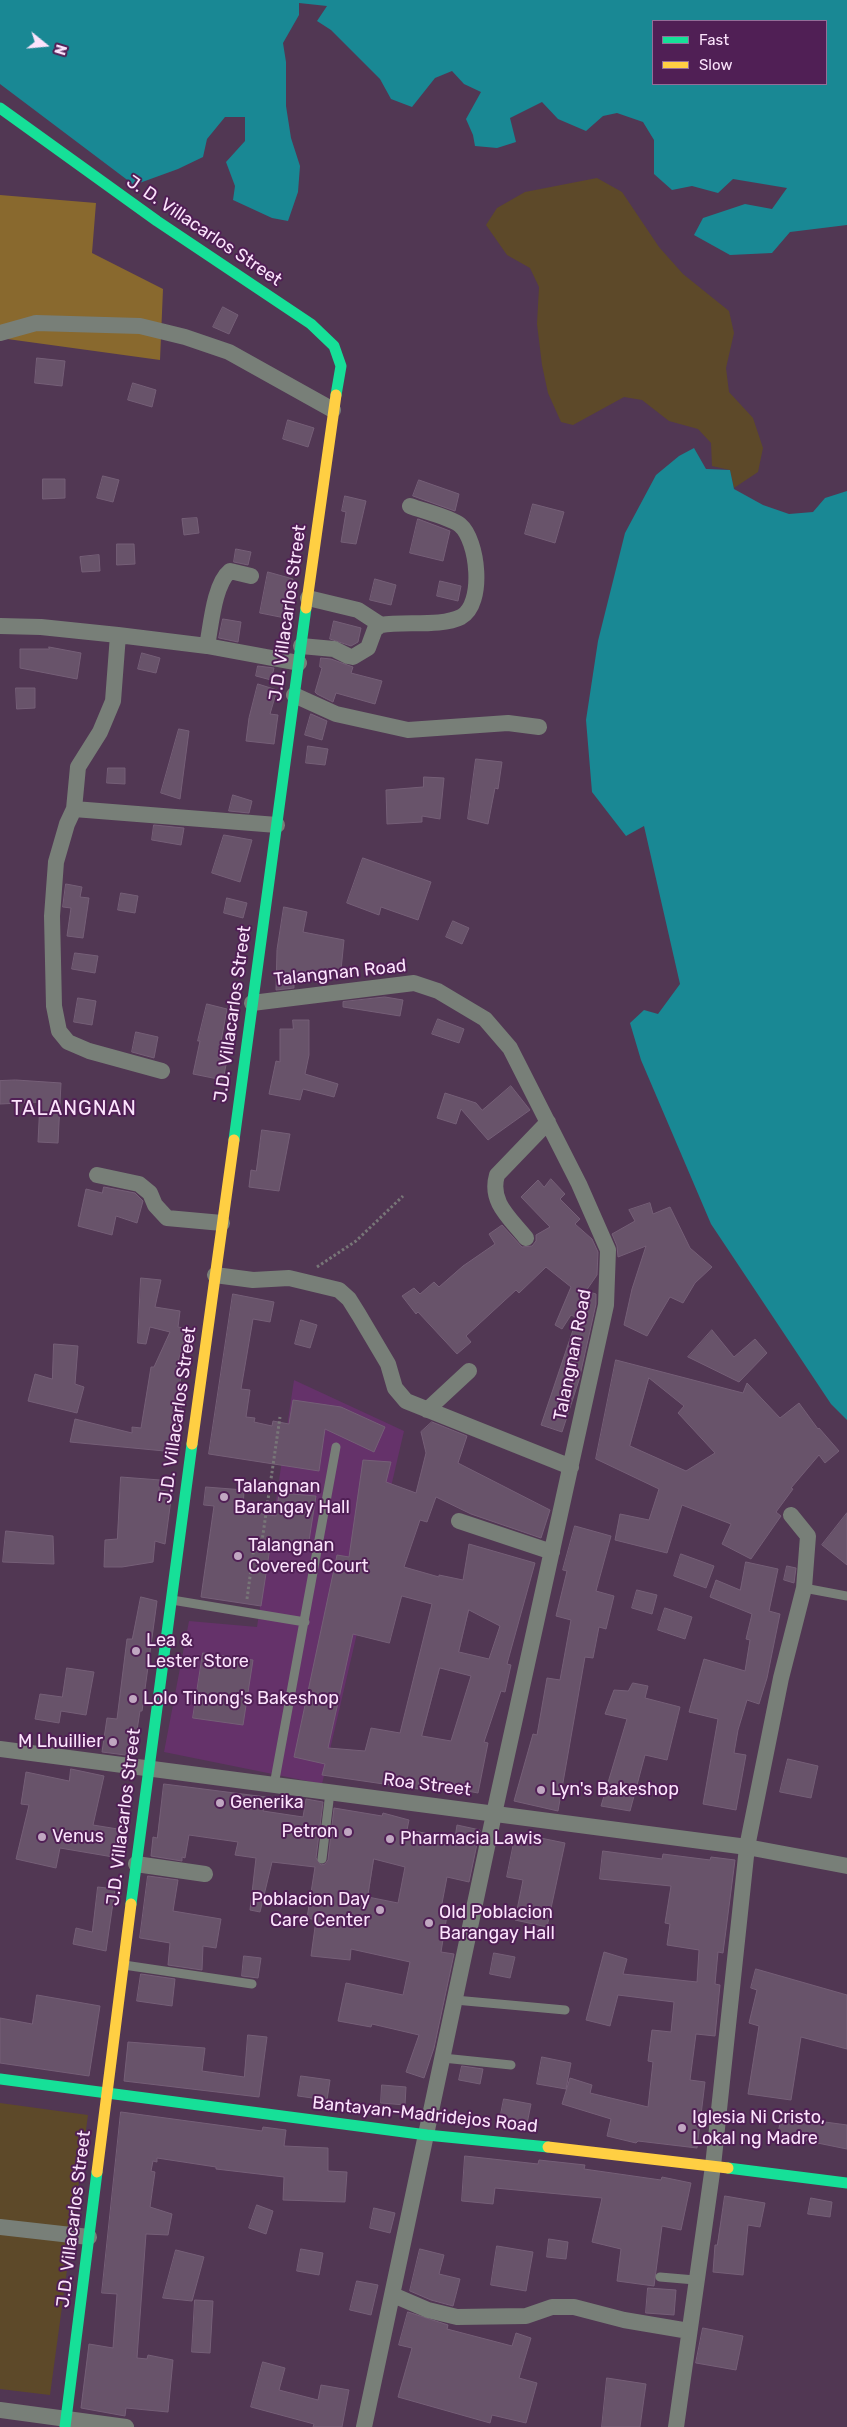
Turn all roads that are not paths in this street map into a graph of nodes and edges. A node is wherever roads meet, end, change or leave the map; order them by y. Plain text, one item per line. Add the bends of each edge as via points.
1 (0, 108) edge
2 (0, 333) edge
3 (333, 410) junction
4 (410, 506) dead end
5 (251, 576) dead end
6 (308, 598) junction
7 (381, 625) junction
8 (0, 626) edge
9 (118, 635) junction
10 (207, 646) junction
11 (300, 654) junction
12 (294, 695) junction
13 (538, 727) dead end
14 (74, 809) junction
15 (277, 825) junction
16 (252, 1003) junction
17 (162, 1071) dead end
18 (548, 1122) junction
19 (97, 1176) dead end
20 (222, 1223) junction
21 (526, 1238) dead end
22 (215, 1274) junction
23 (470, 1371) dead end
24 (427, 1410) junction
25 (336, 1447) dead end
26 (571, 1467) junction
27 (791, 1515) dead end
28 (459, 1520) dead end
29 (552, 1552) junction
30 (804, 1588) junction
31 (847, 1596) edge
32 (171, 1600) junction
33 (305, 1622) junction
34 (0, 1749) edge
35 (148, 1768) junction
36 (274, 1785) junction
37 (330, 1792) junction
38 (494, 1814) junction
39 (747, 1847) junction
40 (322, 1859) dead end
41 (136, 1864) junction
42 (847, 1866) edge
43 (205, 1874) dead end
44 (123, 1964) junction
45 (252, 1984) dead end
46 (455, 2000) junction
47 (565, 2010) dead end
48 (443, 2058) junction
49 (511, 2065) dead end
50 (0, 2079) edge
51 (107, 2093) junction
52 (426, 2135) junction
53 (713, 2166) junction
54 (847, 2182) edge
55 (0, 2227) edge
56 (89, 2237) junction
57 (660, 2276) dead end
58 (695, 2280) junction
59 (393, 2295) junction
60 (689, 2331) junction
61 (0, 2410) edge
62 (66, 2423) edge
63 (126, 2427) edge
64 (364, 2427) edge
65 (676, 2427) edge

1 - 3 street, J. D. Villacarlos Street via 156,221 310,324 334,346 342,366
2 - 3 street via 36,323 140,326 184,336 229,352
3 - 6 street, J.D. Villacarlos Street
4 - 7 street via 459,524 468,535 478,574 471,605 464,615 452,620
5 - 10 street via 230,571 225,575
6 - 7 street via 358,610
6 - 11 street, J.D. Villacarlos Street
7 - 11 street via 368,648 353,656 334,649
8 - 9 street
9 - 10 street
9 - 14 street via 113,701 100,732 78,767
10 - 11 street
11 - 12 street, J.D. Villacarlos Street
12 - 13 street via 336,714 408,730 508,723
12 - 15 street, J.D. Villacarlos Street
14 - 15 street
14 - 17 street via 56,862 52,916 54,1006 59,1031 68,1042 89,1051
15 - 16 street, J.D. Villacarlos Street
16 - 18 street, Talangnan Road via 414,983 438,991 485,1019 510,1048
16 - 20 street, J.D. Villacarlos Street
18 - 21 street via 498,1175 495,1184 495,1198
18 - 26 street, Talangnan Road via 608,1250 606,1305
19 - 20 street via 139,1184 150,1193 155,1205 167,1218
20 - 22 street, J.D. Villacarlos Street
22 - 24 street via 254,1280 289,1278 338,1290 349,1299 388,1364 395,1388 406,1401
22 - 32 street, J.D. Villacarlos Street
23 - 24 street
24 - 26 street
25 - 33 lane
26 - 29 street, Talangnan Road
27 - 30 street via 808,1536
28 - 29 street
29 - 38 street, Talangnan Road
30 - 31 lane
30 - 39 street via 781,1678
32 - 33 lane
32 - 35 street, J.D. Villacarlos Street
33 - 36 lane
34 - 35 street, Roa Street
35 - 36 street, Roa Street
35 - 41 street, J.D. Villacarlos Street
36 - 37 street, Roa Street
37 - 38 street, Roa Street
37 - 40 lane
38 - 39 street, Roa Street
38 - 46 street, Talangnan Road
39 - 42 street, Roa Street
39 - 53 street
41 - 43 street
41 - 44 street, J.D. Villacarlos Street
44 - 45 lane
44 - 51 street, J.D. Villacarlos Street
46 - 47 lane
46 - 48 street, Talangnan Road
48 - 49 lane
48 - 52 street, Talangnan Road
50 - 51 street, Bantayan-Madridejos Road
51 - 52 street, Bantayan-Madridejos Road
51 - 56 street, J.D. Villacarlos Street
52 - 53 street, Bantayan-Madridejos Road via 570,2148
52 - 59 street, Talangnan Road
53 - 54 street, Bantayan-Madridejos Road
53 - 58 street
55 - 56 street
56 - 62 street, J.D. Villacarlos Street
57 - 58 lane
58 - 60 street
59 - 60 street via 428,2310 457,2317 526,2316 552,2307 574,2307 624,2320
59 - 64 street, Talangnan Road
60 - 65 street
61 - 62 street
62 - 63 street

